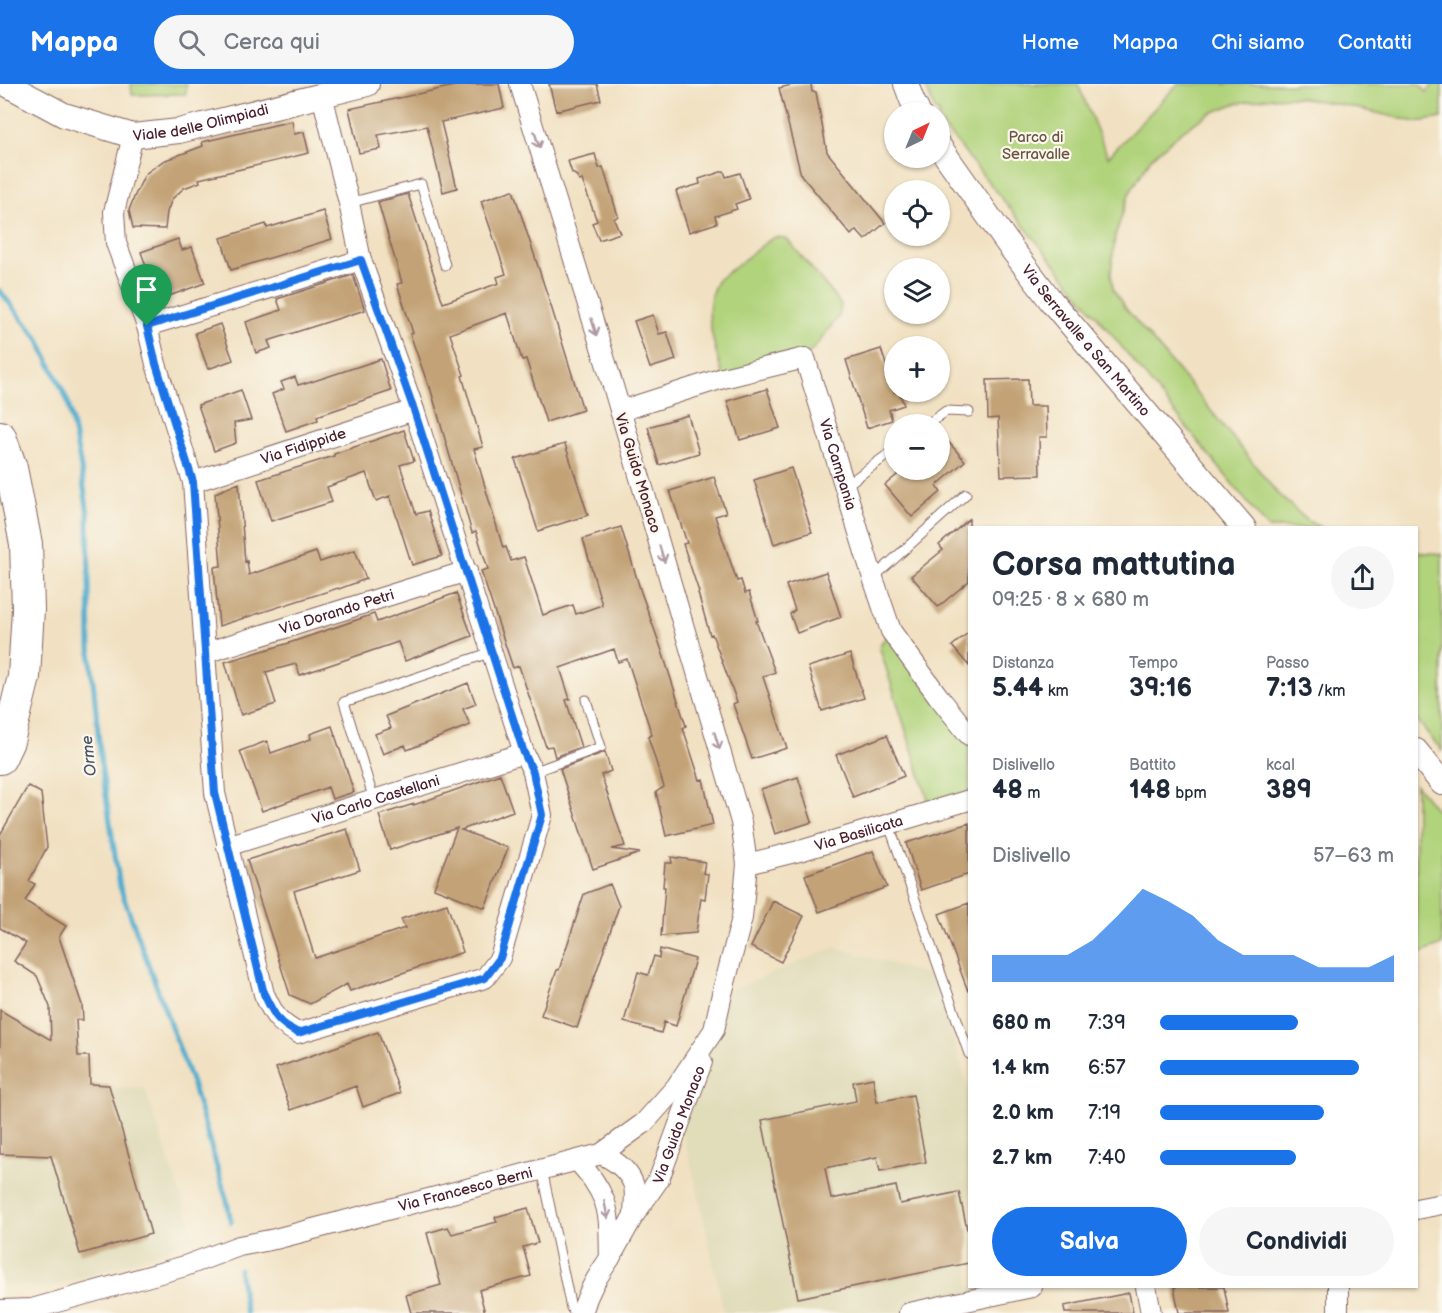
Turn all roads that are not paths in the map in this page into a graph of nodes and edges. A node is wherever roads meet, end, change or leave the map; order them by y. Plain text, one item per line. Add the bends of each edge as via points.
1 (6, 84) edge
2 (520, 84) edge
3 (906, 84) edge
4 (360, 85) edge
5 (313, 93) edge
6 (913, 102) edge
7 (134, 136) junction
8 (950, 162) edge
9 (349, 203) junction
10 (361, 260) junction
11 (445, 265) dead end
12 (147, 326) junction
13 (414, 410) junction
14 (620, 411) junction
15 (969, 412) dead end
16 (942, 414) edge
17 (0, 437) edge
18 (884, 457) edge
19 (193, 482) junction
20 (845, 486) junction
21 (966, 494) dead end
22 (1242, 526) edge
23 (467, 571) junction
24 (873, 578) junction
25 (492, 652) junction
26 (205, 653) junction
27 (586, 700) dead end
28 (968, 734) edge
29 (524, 753) junction
30 (1418, 753) edge
31 (0, 758) edge
32 (533, 772) junction
33 (1442, 783) edge
34 (374, 800) junction
35 (968, 800) edge
36 (889, 825) junction
37 (227, 846) junction
38 (747, 864) junction
39 (714, 1030) junction
40 (968, 1051) edge
41 (601, 1154) junction
42 (577, 1160) junction
43 (542, 1169) junction
44 (1442, 1204) edge
45 (1418, 1209) edge
46 (634, 1215) junction
47 (610, 1258) junction
48 (1027, 1288) edge
49 (1146, 1288) edge
50 (1338, 1288) edge
51 (0, 1310) edge
52 (575, 1313) edge
53 (582, 1313) edge
54 (909, 1313) edge
55 (1151, 1313) edge
56 (1338, 1313) edge

1 - 7 street, Viale delle Olimpiadi via 64,115
2 -> 14 street, Via Guido Monaco
3 - 6 street
4 - 5 street, Viale delle Olimpiadi
5 - 7 street, Viale delle Olimpiadi via 179,131
5 - 9 street
7 - 12 street via 114,212 116,243
8 - 22 street, Via Serravalle a San Martino via 1052,302
9 - 10 street
9 - 11 lane via 421,184
10 - 12 street
10 - 13 street
12 - 19 street
13 - 19 street, Via Fidippide
13 - 23 street
14 - 20 street, Via Campania via 723,378 805,358
14 -> 38 street, Via Guido Monaco via 741,822
15 - 16 lane
17 - 31 main road via 11,468 26,544 28,609 24,677
18 - 20 lane
19 - 26 street
20 - 24 street, Via Campania
21 - 24 lane
23 - 25 street
23 - 26 street, Via Dorando Petri
24 - 28 street, Via Campania via 891,631
25 - 29 street
25 - 34 lane via 344,702
26 - 37 street via 215,793
27 - 32 lane via 602,747
29 - 32 street
29 - 34 street, Via Carlo Castellani
30 - 33 street
32 - 37 street via 542,815 500,958 485,978 298,1033 274,1015 264,994
34 - 37 street, Via Carlo Castellani
35 - 36 street, Via Basilicata
36 - 38 street, Via Basilicata
36 - 40 lane
38 - 39 street, Via Francesco Berni via 742,918
39 - 41 street, Via Francesco Berni via 676,1087 644,1123
39 - 46 street, Via Guido Monaco via 659,1179
41 - 42 street, Via Francesco Berni
41 - 46 street, Via Guido Monaco via 627,1173 634,1187
42 - 43 street, Via Francesco Berni
42 -> 47 street via 605,1202
43 - 51 street, Via Francesco Berni via 239,1246 173,1270 33,1309
43 - 52 lane
44 - 45 street
46 - 47 street, Via Guido Monaco
47 - 53 street, Via Guido Monaco via 586,1295
48 - 54 street
49 - 55 street
50 - 56 street

